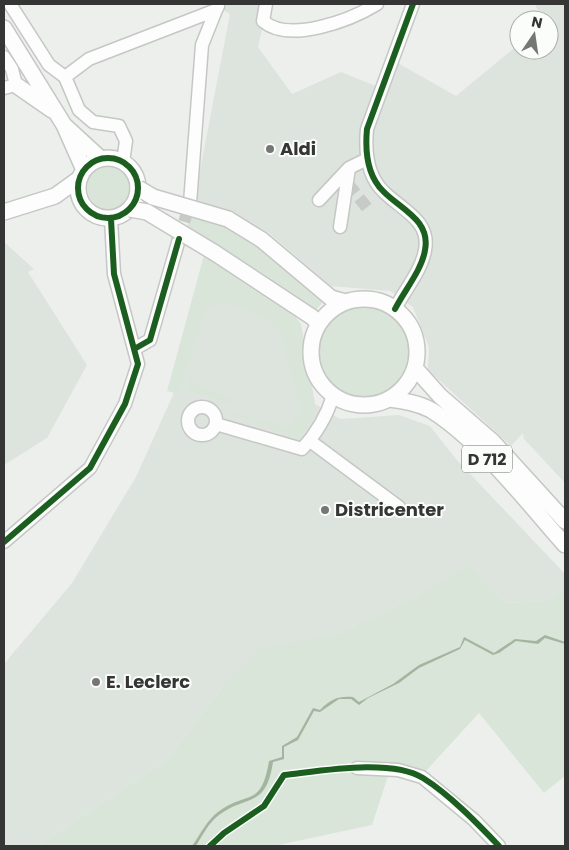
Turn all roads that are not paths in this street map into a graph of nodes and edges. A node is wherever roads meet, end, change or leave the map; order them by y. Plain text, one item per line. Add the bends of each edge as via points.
1 (10, 4) edge
2 (266, 4) edge
3 (377, 4) edge
4 (413, 4) edge
5 (218, 7) edge
6 (4, 28) edge
7 (4, 57) edge
8 (65, 77) junction
9 (10, 86) edge
10 (61, 119) junction
11 (101, 159) junction
12 (367, 159) junction
13 (123, 162) junction
14 (349, 168) junction
15 (82, 174) junction
16 (138, 188) junction
17 (54, 196) junction
18 (319, 200) dead end
19 (81, 203) junction
20 (190, 203) tunnel mouth
21 (130, 209) junction
22 (4, 212) edge
23 (111, 219) junction
24 (340, 227) dead end
25 (179, 240) tunnel mouth
26 (345, 302) junction
27 (395, 309) junction
28 (319, 324) junction
29 (136, 348) junction
30 (415, 368) junction
31 (333, 396) junction
32 (390, 399) junction
33 (216, 424) dead end
34 (310, 440) junction
35 (398, 507) dead end
36 (565, 521) edge
37 (4, 542) edge
38 (565, 545) edge
39 (357, 768) dead end
40 (499, 846) edge

1 - 8 street via 49,65
2 - 3 street via 263,21 270,27 288,30 330,25 359,15
4 - 12 street via 367,129
5 - 8 street via 89,60
5 - 20 street via 202,45
6 - 10 main road
7 - 9 street via 12,69
8 - 13 street via 79,110 93,122 119,126 126,141
9 - 10 main road
10 - 11 main road
10 - 15 main road
11 - 13 main road
11 - 15 main road via 91,163
12 - 14 street
12 - 27 street via 381,190 416,218 426,239 423,258
13 - 16 main road via 134,173
14 - 18 street
14 - 24 street
15 - 17 main road
15 - 19 main road via 78,186
16 - 21 main road via 138,196
16 - 26 main road, bridge via 153,197 228,219 262,240 331,298
17 - 19 main road
17 - 22 main road
19 - 23 main road via 96,216
21 - 23 main road
21 - 28 main road, bridge via 147,212 215,253
23 - 29 street via 114,274
25 - 29 street via 150,340
26 - 27 main road via 362,299 380,301
26 - 28 main road via 330,311
27 - 30 main road via 415,335 418,352
28 - 31 main road via 312,339 311,355 322,385
29 - 37 street via 138,364 125,404 90,468
30 - 32 main road via 401,391
30 - 36 main road, D 712 via 440,396 492,442
31 - 32 main road via 361,405
31 - 34 street via 328,411
32 - 38 main road, D 712 via 416,404 445,420 501,474
33 - 34 street via 302,449
34 - 35 street
39 - 40 street via 398,770 422,777 474,820

